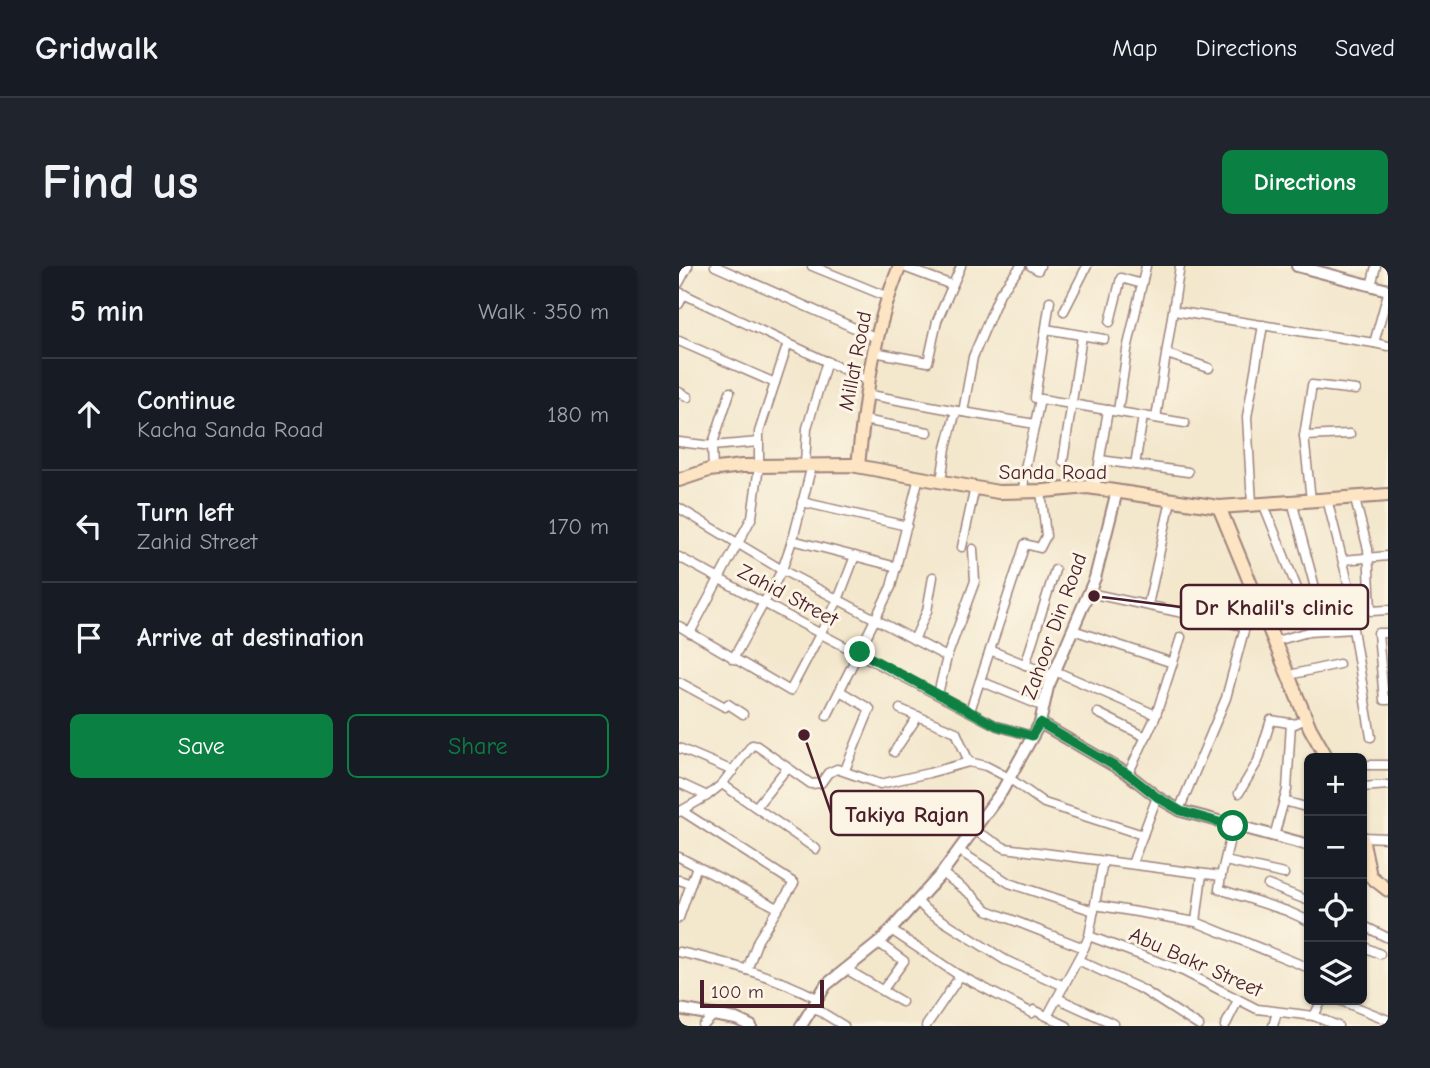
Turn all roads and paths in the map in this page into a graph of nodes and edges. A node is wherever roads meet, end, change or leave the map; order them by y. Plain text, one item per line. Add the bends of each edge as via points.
1 (688, 266) edge
2 (715, 266) edge
3 (812, 266) edge
4 (901, 266) edge
5 (961, 266) edge
6 (1021, 266) edge
7 (1031, 266) edge
8 (1040, 266) edge
9 (1087, 266) edge
10 (1146, 266) edge
11 (1180, 266) edge
12 (1297, 266) edge
13 (1376, 266) edge
14 (679, 282) edge
15 (1142, 284) junction
16 (952, 285) junction
17 (1371, 286) junction
18 (1388, 292) edge
19 (681, 293) edge
20 (888, 297) junction
21 (1050, 301) dead end
22 (679, 304) edge
23 (1174, 311) junction
24 (1064, 312) dead end
25 (1110, 322) dead end
26 (1263, 325) junction
27 (1046, 329) junction
28 (1082, 335) junction
29 (877, 338) junction
30 (1104, 339) dead end
31 (679, 341) edge
32 (788, 343) junction
33 (1374, 343) junction
34 (1388, 346) edge
35 (874, 352) junction
36 (1167, 354) junction
37 (827, 361) junction
38 (1209, 368) dead end
39 (775, 383) junction
40 (866, 387) junction
41 (1356, 390) dead end
42 (730, 392) dead end
43 (1039, 399) junction
44 (1073, 404) junction
45 (1113, 410) junction
46 (960, 412) junction
47 (1143, 416) junction
48 (1156, 418) junction
49 (863, 420) junction
50 (1185, 422) dead end
51 (1035, 424) junction
52 (928, 432) dead end
53 (1350, 434) dead end
54 (1304, 436) junction
55 (679, 442) edge
56 (759, 442) junction
57 (712, 446) junction
58 (1100, 460) junction
59 (1063, 461) dead end
60 (808, 465) junction
61 (1135, 465) junction
62 (759, 466) junction
63 (858, 467) junction
64 (713, 470) junction
65 (1188, 472) dead end
66 (919, 477) junction
67 (680, 478) edge
68 (941, 481) junction
69 (975, 487) junction
70 (1095, 488) junction
71 (1041, 491) junction
72 (1117, 491) junction
73 (1023, 492) junction
74 (1388, 495) edge
75 (1354, 496) junction
76 (1327, 499) junction
77 (1171, 500) junction
78 (1311, 500) junction
79 (1292, 501) junction
80 (802, 502) junction
81 (1258, 504) junction
82 (1219, 507) junction
83 (679, 508) edge
84 (907, 526) junction
85 (792, 540) junction
86 (737, 544) junction
87 (962, 547) dead end
88 (973, 549) dead end
89 (679, 556) edge
90 (855, 556) junction
91 (1388, 556) edge
92 (1369, 558) junction
93 (1343, 560) junction
94 (897, 567) junction
95 (782, 570) junction
96 (1055, 570) dead end
97 (933, 577) dead end
98 (720, 579) junction
99 (1349, 586) dead end
100 (1255, 590) junction
101 (1089, 593) junction
102 (1318, 599) dead end
103 (838, 600) junction
104 (764, 603) junction
105 (1148, 606) junction
106 (1304, 606) dead end
107 (1388, 610) edge
108 (876, 621) junction
109 (679, 626) edge
110 (1244, 626) junction
111 (1073, 630) junction
112 (690, 633) junction
113 (1388, 633) edge
114 (821, 634) junction
115 (1181, 637) dead end
116 (915, 640) junction
117 (1276, 641) junction
118 (990, 650) junction
119 (860, 652) junction
120 (947, 657) junction
121 (733, 659) junction
122 (1173, 663) junction
123 (1025, 664) junction
124 (1339, 664) dead end
125 (1054, 674) junction
126 (1289, 674) junction
127 (679, 681) edge
128 (980, 681) junction
129 (840, 691) junction
130 (938, 694) junction
131 (1388, 701) edge
132 (1044, 707) junction
133 (900, 709) dead end
134 (970, 711) junction
135 (743, 713) dead end
136 (1098, 713) dead end
137 (1156, 715) junction
138 (827, 716) dead end
139 (918, 716) junction
140 (1307, 718) junction
141 (1040, 723) junction
142 (1291, 723) junction
143 (1032, 736) junction
144 (1146, 737) junction
145 (1371, 737) dead end
146 (679, 747) edge
147 (894, 752) dead end
148 (1324, 753) edge
149 (969, 762) junction
150 (1367, 765) edge
151 (1388, 765) edge
152 (787, 768) junction
153 (845, 770) junction
154 (733, 772) junction
155 (1128, 774) junction
156 (1009, 778) junction
157 (679, 783) edge
158 (722, 784) junction
159 (1388, 785) edge
160 (1367, 787) edge
161 (1239, 793) dead end
162 (708, 796) junction
163 (1157, 797) junction
164 (1284, 801) junction
165 (756, 807) junction
166 (1304, 807) edge
167 (1179, 810) junction
168 (681, 812) edge
169 (1233, 826) junction
170 (973, 830) junction
171 (1143, 835) junction
172 (1274, 836) junction
173 (1367, 837) edge
174 (1388, 838) edge
175 (1304, 844) edge
176 (816, 849) dead end
177 (958, 850) junction
178 (679, 857) edge
179 (1103, 861) junction
180 (1225, 861) junction
181 (1132, 864) junction
182 (697, 866) junction
183 (941, 873) junction
184 (1202, 874) junction
185 (1284, 874) dead end
186 (1367, 875) edge
187 (1221, 876) junction
188 (679, 880) edge
189 (691, 884) junction
190 (1268, 884) dead end
191 (1388, 890) edge
192 (1304, 899) edge
193 (917, 901) junction
194 (778, 908) junction
195 (1095, 908) junction
196 (679, 918) edge
197 (1304, 919) edge
198 (1196, 922) junction
199 (1367, 928) edge
200 (891, 930) junction
201 (1089, 936) junction
202 (1388, 938) edge
203 (879, 943) junction
204 (1084, 948) junction
205 (1367, 948) edge
206 (679, 952) edge
207 (1380, 954) dead end
208 (1078, 960) junction
209 (1304, 966) edge
210 (846, 969) junction
211 (747, 970) junction
212 (960, 976) junction
213 (1064, 986) junction
214 (882, 991) junction
215 (1057, 998) junction
216 (1238, 1000) junction
217 (815, 1002) junction
218 (902, 1002) dead end
219 (1320, 1005) edge
220 (1351, 1005) edge
221 (679, 1009) edge
222 (1277, 1012) junction
223 (714, 1015) junction
224 (1048, 1015) junction
225 (1303, 1015) junction
226 (1314, 1016) junction
227 (1388, 1020) edge
228 (1114, 1024) dead end
229 (1193, 1025) edge
230 (703, 1026) edge
231 (751, 1026) edge
232 (801, 1026) edge
233 (844, 1026) edge
234 (926, 1026) edge
235 (1067, 1026) edge
236 (1225, 1026) edge
237 (1273, 1026) edge
238 (1300, 1026) edge
239 (1338, 1026) edge

1 - 14 street
2 - 29 street
3 - 20 street
4 - 16 street
4 - 20 main road, Millat Road
5 - 16 street
6 - 46 street via 1000,293 973,357
7 - 8 street via 1038,270
9 - 24 street
10 - 15 street
11 - 23 street
12 - 17 street
13 - 17 street
15 - 25 street via 1121,278
15 - 45 street
16 - 35 street via 927,362
17 - 18 street
18 - 33 street
19 - 22 street
19 - 32 street
20 - 29 main road, Millat Road
21 - 27 street
23 - 26 street
23 - 36 street
26 - 33 street
26 - 81 street via 1247,417
27 - 28 street
27 - 43 street via 1035,398
28 - 30 street
28 - 44 street
29 - 35 main road, Millat Road
31 - 39 street
32 - 37 street
32 - 39 street
33 - 34 street
35 - 40 main road, Millat Road
36 - 38 street
36 - 48 street
37 - 40 street
37 - 60 street via 807,428
39 - 56 street
40 - 46 street
40 - 49 main road, Millat Road
41 - 54 street via 1312,385
42 - 57 street
43 - 44 street
43 - 51 street
44 - 45 street
44 - 59 street
45 - 47 street
45 - 58 street
46 - 51 street
46 - 68 street via 946,448
47 - 48 street
47 - 61 street
48 - 50 street
49 - 52 street
49 - 63 main road, Millat Road
51 - 73 street
53 - 54 street
54 - 78 street
55 - 57 street
56 - 57 street
56 - 62 street
57 - 64 street
58 - 61 street
58 - 70 street
60 - 62 main road, Sanda Road
60 - 63 main road, Sanda Road
60 - 80 street
61 - 65 street
62 - 64 main road, Sanda Road
62 - 86 street via 752,517
63 - 66 main road, Sanda Road
64 - 67 main road, Sanda Road
66 - 68 main road, Sanda Road
66 - 84 street
68 - 69 main road, Sanda Road
69 - 73 main road, Sanda Road
69 - 87 street
70 - 71 main road, Sanda Road
70 - 72 main road, Sanda Road
71 - 73 main road, Sanda Road
71 - 118 street via 1046,536 1040,548 1025,544
72 - 77 main road, Sanda Road
72 - 101 street, Zahoor Din Road
74 - 75 main road, Sanda Road
75 - 76 main road, Sanda Road
75 - 92 street
76 - 78 main road, Sanda Road
76 - 93 street
77 - 82 main road, Sanda Road
77 - 105 street
78 - 79 main road, Sanda Road
79 - 81 main road, Sanda Road
79 - 102 street
80 - 84 street
80 - 85 street
81 - 82 main road, Sanda Road
81 - 106 street
82 - 100 main road
83 - 86 street
84 - 94 street
85 - 90 street
85 - 95 street
86 - 95 street
86 - 98 street
88 - 120 street via 975,581
89 - 98 street, Zahid Street
90 - 94 street
90 - 103 street
91 - 92 street
92 - 93 street
92 - 107 street via 1371,611
93 - 99 street
94 - 108 street
95 - 103 street
95 - 104 street
96 - 123 street
97 - 116 street via 927,611
98 - 104 street, Zahid Street
98 - 112 street
100 - 110 street
100 - 117 main road
101 - 105 street
101 - 111 street, Zahoor Din Road
103 - 108 street
103 - 114 street
104 - 114 street, Zahid Street
104 - 121 street
105 - 110 street
108 - 116 street
108 - 119 street
109 - 112 street
110 - 167 street via 1226,698
111 - 122 street
111 - 125 street, Zahoor Din Road
112 - 121 street
113 - 131 street via 1378,633 1384,700
114 - 119 street, Zahid Street
114 - 121 street via 790,691
115 - 122 street
116 - 120 street
117 - 126 main road
117 - 145 street via 1308,632 1353,629
118 - 123 street
118 - 128 street
119 - 129 street
119 - 130 street, Zahid Street
120 - 130 street
122 - 137 street
123 - 125 street
124 - 126 street
125 - 132 street, Zahoor Din Road
125 - 137 street
126 - 140 main road
127 - 135 street
128 - 132 street
128 - 134 street
129 - 138 street
129 - 153 street via 870,709
130 - 134 street, Zahid Street
132 - 141 street, Zahoor Din Road
133 - 139 street
134 - 143 street, Zahid Street via 997,726
136 - 144 street
137 - 144 street
139 - 147 street
139 - 149 street via 956,732
140 - 142 street
140 - 148 main road
141 - 143 street, Zahoor Din Road
141 - 155 street
142 - 161 street via 1271,720 1258,761
142 - 164 street
143 - 156 street, Zahoor Din Road
144 - 155 street
146 - 154 street
149 - 153 street via 880,783
149 - 156 street
150 - 151 street
152 - 153 street via 811,784 821,783 837,769
152 - 154 street via 753,745
152 - 165 street
154 - 158 street
155 - 163 street
156 - 170 street, Zahoor Din Road
156 - 171 street via 1044,803
157 - 162 street
158 - 162 street
158 - 165 street
159 - 160 street
162 - 168 street
163 - 167 street
163 - 171 street
164 - 166 street
164 - 172 street
165 - 176 street
167 - 169 street
168 - 194 street via 794,883
169 - 172 street
169 - 180 street
170 - 177 street, Zahoor Din Road
170 - 179 street via 1005,848
171 - 181 street
172 - 175 street
173 - 174 street
177 - 183 street, Zahoor Din Road
177 - 195 street via 1009,883
178 - 182 street
179 - 181 street
179 - 195 street
180 - 185 street
180 - 187 street
181 - 184 street
182 - 189 street
182 - 194 street
183 - 193 street, Zahoor Din Road
183 - 204 street via 987,911
184 - 187 street
184 - 198 street
186 - 191 main road
187 - 197 street via 1219,889
188 - 189 street
189 - 196 street
190 - 192 street
193 - 200 street, Zahoor Din Road
193 - 213 street via 1005,960
194 - 211 street via 758,940
195 - 198 street
195 - 201 street
198 - 209 street
199 - 202 street
200 - 203 street, Zahoor Din Road
200 - 212 street
201 - 204 street
201 - 216 street, Abu Bakr Street via 1183,971
203 - 210 street, Zahoor Din Road
203 - 214 street via 904,961
204 - 208 street
205 - 207 street
206 - 211 street
208 - 213 street
208 - 229 street via 1143,989
210 - 214 street
210 - 217 street, Zahoor Din Road via 826,985
211 - 217 street via 788,983
212 - 224 street via 1033,1013
212 - 234 street
213 - 215 street
214 - 218 street
215 - 224 street
215 - 228 street
216 - 222 street, Abu Bakr Street via 1257,1010
216 - 236 street
217 - 232 street, Zahoor Din Road
217 - 233 street
219 - 226 street
220 - 227 street
221 - 223 street
222 - 225 street, Abu Bakr Street
222 - 237 street
223 - 230 street
223 - 231 street
224 - 235 street
225 - 226 street, Abu Bakr Street
225 - 238 street
226 - 239 street, Abu Bakr Street

